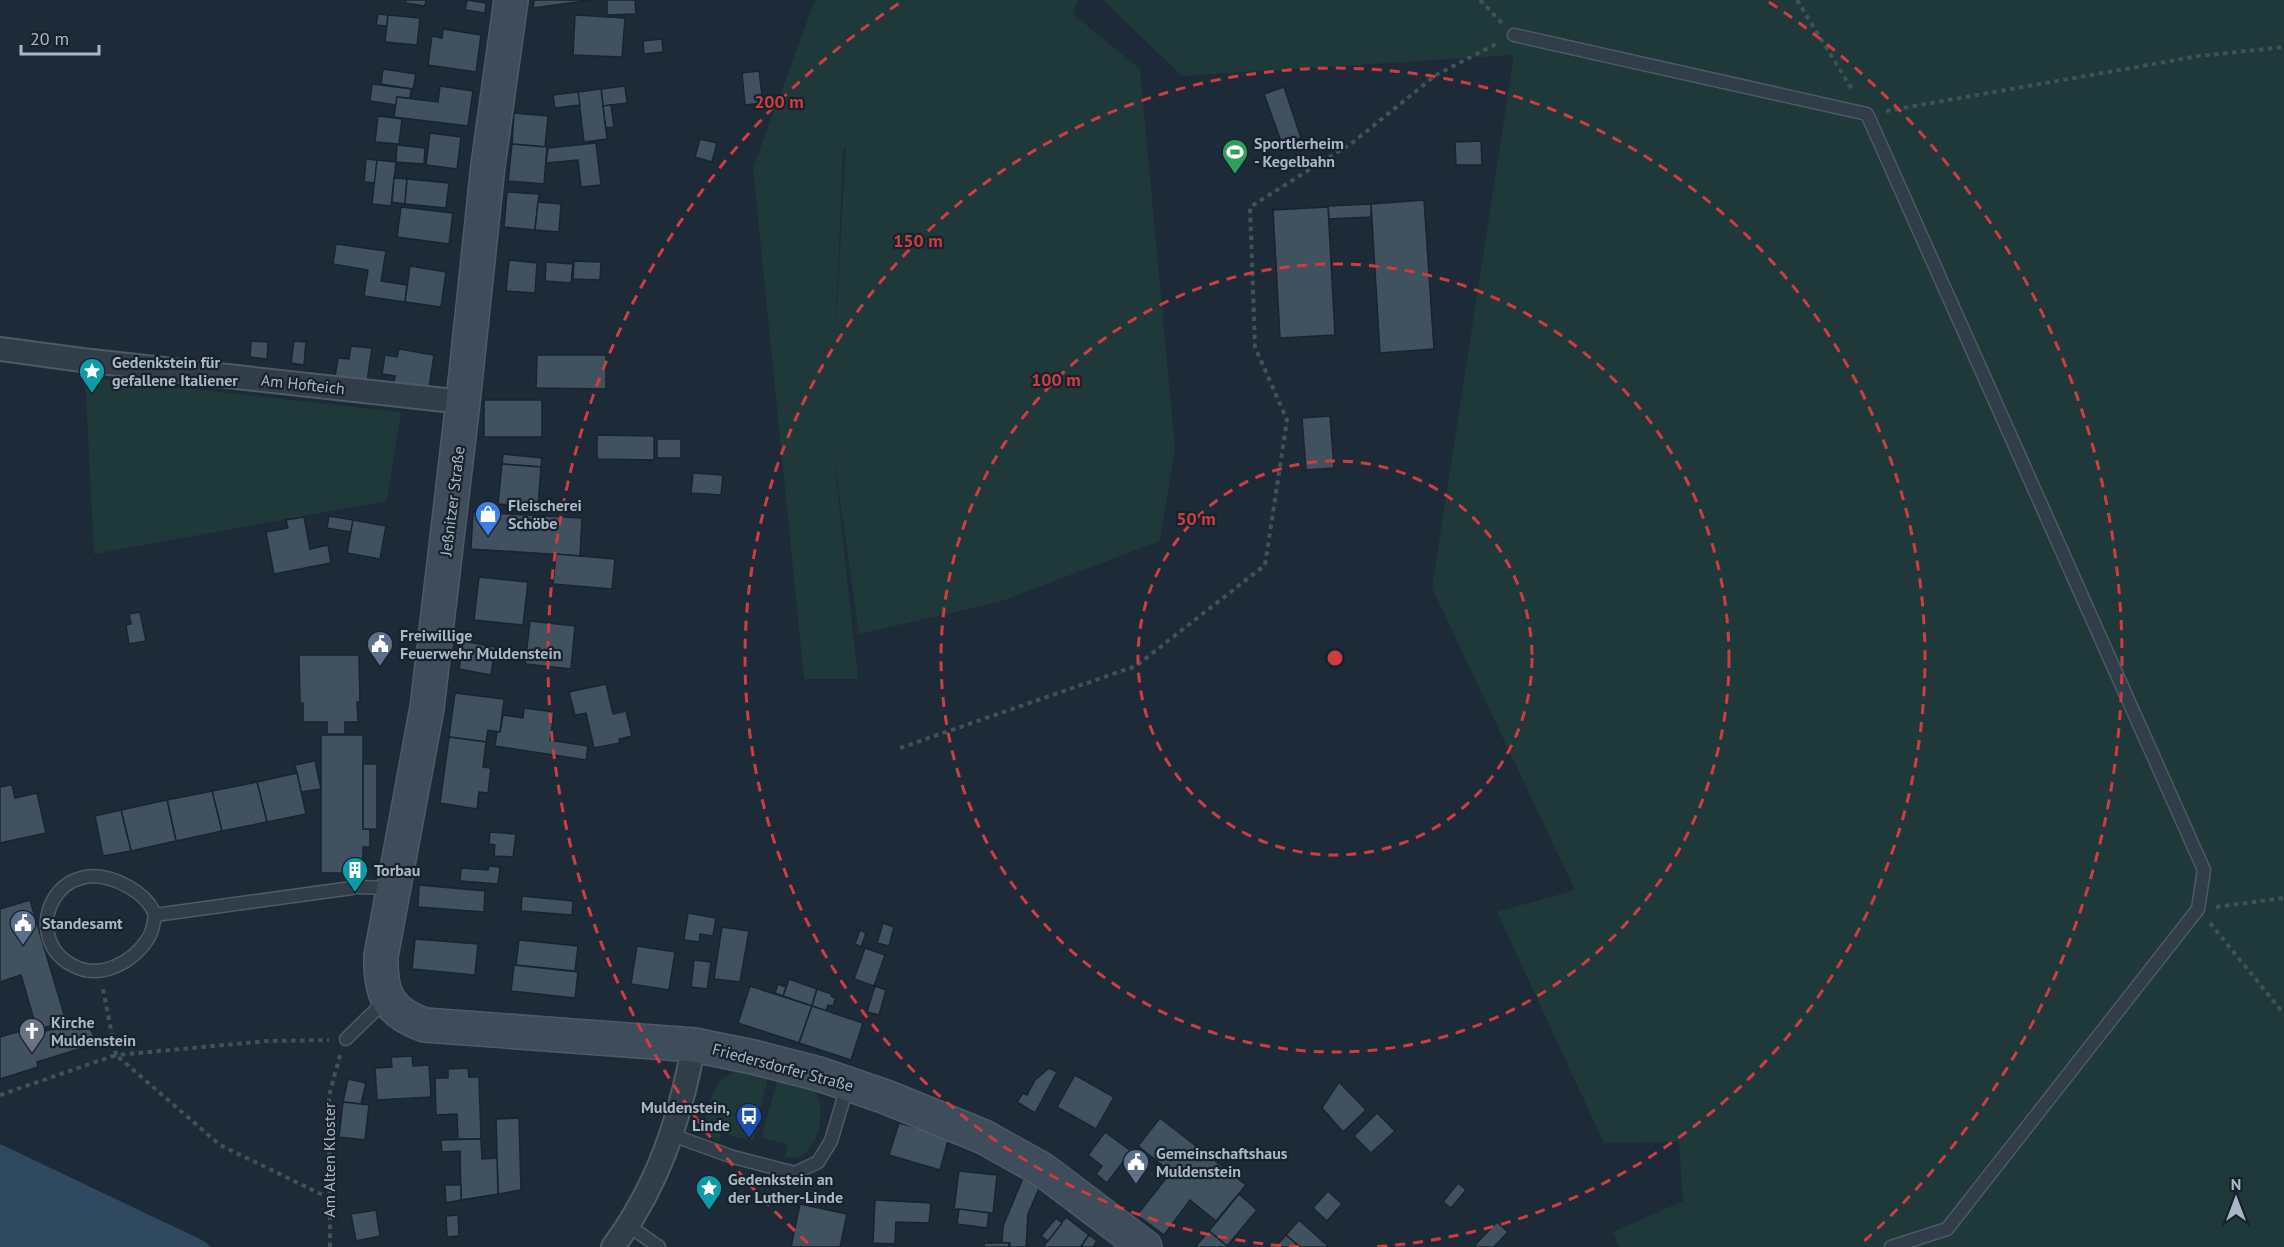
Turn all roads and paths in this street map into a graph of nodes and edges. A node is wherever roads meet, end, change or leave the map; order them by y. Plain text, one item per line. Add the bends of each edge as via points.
1 (511, 0) edge
2 (1480, 0) edge
3 (1797, 0) edge
4 (1514, 35) junction
5 (2284, 47) edge
6 (1867, 114) junction
7 (0, 349) edge
8 (463, 402) junction
9 (900, 748) dead end
10 (393, 888) junction
11 (2284, 898) edge
12 (2198, 909) junction
13 (155, 915) junction
14 (99, 971) junction
15 (388, 998) junction
16 (2284, 1014) edge
17 (346, 1039) junction
18 (694, 1045) junction
19 (116, 1055) junction
20 (849, 1084) junction
21 (0, 1095) edge
22 (672, 1135) junction
23 (329, 1198) junction
24 (629, 1226) junction
25 (330, 1247) edge
26 (613, 1247) edge
27 (659, 1247) edge
28 (1145, 1247) edge
29 (1891, 1247) edge

1 - 8 main road, Jeßnitzer Straße
2 - 4 path
3 - 6 path
4 - 6 lane
4 - 9 path via 1436,75 1352,143 1250,207 1255,347 1287,420 1265,565 1136,666
5 - 6 path via 2199,56
6 - 12 lane via 2204,870
7 - 8 street, Am Hofteich
8 - 10 main road, Jeßnitzer Straße via 427,708
10 - 13 lane via 355,888
10 - 15 main road, Jeßnitzer Straße via 381,956
11 - 12 path
12 - 16 path
12 - 29 lane via 1947,1228
13 - 14 lane via 151,934 133,956 114,968
13 - 14 lane via 152,904 139,893 104,877 91,875 63,887 48,912 51,942 70,964
14 - 19 path
15 - 17 lane
15 - 18 main road, Friedersdorfer Straße via 399,1013 425,1024
17 - 19 path via 268,1041
17 - 23 path, Am Alten Kloster via 328,1096
18 - 20 main road, Friedersdorfer Straße via 770,1061
18 - 22 street
19 - 21 path
19 - 23 path via 220,1145
20 - 22 lane via 831,1141 818,1162 795,1173 733,1157
20 - 28 main road, Friedersdorfer Straße via 946,1120 1016,1154 1074,1192
22 - 24 street
23 - 25 path, Am Alten Kloster
24 - 26 street
24 - 27 lane

